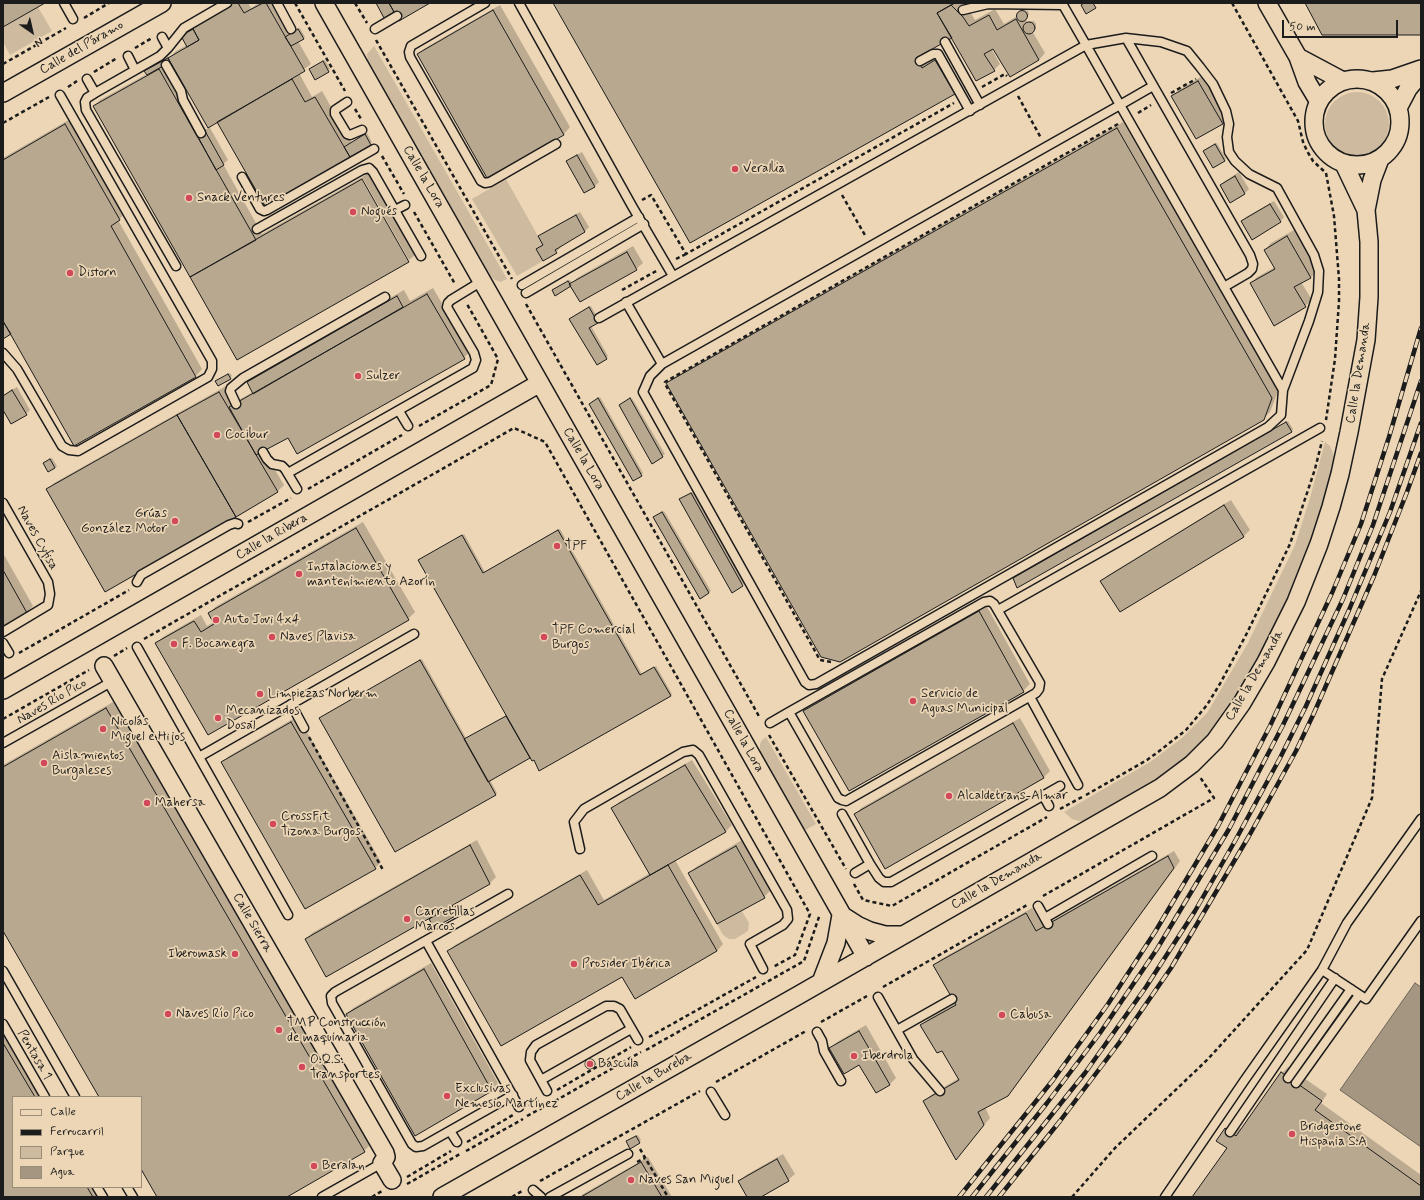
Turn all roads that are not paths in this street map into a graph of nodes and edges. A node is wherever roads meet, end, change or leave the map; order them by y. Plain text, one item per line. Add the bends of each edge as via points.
1 (64, 3) edge
2 (162, 3) edge
3 (227, 3) edge
4 (277, 3) edge
5 (324, 3) edge
6 (486, 3) edge
7 (519, 3) edge
8 (1267, 3) edge
9 (1063, 4) edge
10 (963, 10) dead end
11 (397, 16) dead end
12 (71, 23) road end
13 (371, 27) road end
14 (291, 29) dead end
15 (162, 37) dead end
16 (1126, 38) junction
17 (945, 42) dead end
18 (1086, 45) junction
19 (168, 48) junction
20 (128, 56) dead end
21 (1298, 57) junction
22 (163, 60) junction
23 (920, 61) dead end
24 (1421, 69) edge
25 (135, 70) junction
26 (1421, 73) edge
27 (87, 79) dead end
28 (1343, 81) junction
29 (1373, 81) junction
30 (1153, 86) junction
31 (95, 92) junction
32 (3, 93) edge
33 (60, 95) dead end
34 (347, 98) road end
35 (1319, 102) junction
36 (980, 105) junction
37 (1120, 105) junction
38 (1398, 108) junction
39 (970, 110) junction
40 (362, 130) dead end
41 (201, 133) dead end
42 (556, 144) dead end
43 (377, 151) road end
44 (1380, 159) junction
45 (1344, 164) junction
46 (242, 177) dead end
47 (405, 200) road end
48 (395, 210) junction
49 (1366, 210) junction
50 (639, 217) junction
51 (644, 224) junction
52 (257, 229) dead end
53 (421, 256) dead end
54 (176, 266) dead end
55 (673, 276) junction
56 (482, 281) junction
57 (522, 285) dead end
58 (1224, 287) junction
59 (526, 293) dead end
60 (385, 297) dead end
61 (626, 302) junction
62 (599, 318) dead end
63 (3, 353) edge
64 (662, 364) junction
65 (540, 383) junction
66 (1283, 390) junction
67 (236, 404) dead end
68 (399, 410) junction
69 (408, 426) dead end
70 (1323, 428) road end
71 (263, 452) dead end
72 (288, 474) junction
73 (297, 489) dead end
74 (3, 503) edge
75 (242, 524) road end
76 (135, 585) road end
77 (998, 610) junction
78 (3, 632) edge
79 (414, 634) dead end
80 (3, 642) edge
81 (136, 645) road end
82 (9, 653) dead end
83 (103, 664) road end
84 (112, 681) junction
85 (3, 690) edge
86 (1030, 697) junction
87 (291, 704) junction
88 (789, 712) junction
89 (770, 723) dead end
90 (304, 728) road end
91 (3, 743) edge
92 (199, 757) junction
93 (1078, 785) dead end
94 (1060, 786) dead end
95 (1043, 795) junction
96 (1051, 810) road end
97 (842, 814) dead end
98 (1421, 819) edge
99 (580, 849) dead end
100 (1152, 856) dead end
101 (870, 864) junction
102 (855, 873) dead end
103 (508, 894) dead end
104 (1038, 906) dead end
105 (288, 915) dead end
106 (841, 915) junction
107 (1421, 920) edge
108 (904, 935) junction
109 (426, 941) junction
110 (866, 957) junction
111 (767, 969) road end
112 (1322, 970) junction
113 (3, 972) edge
114 (1335, 978) junction
115 (821, 982) junction
116 (1351, 989) junction
117 (1359, 995) junction
118 (878, 997) dead end
119 (952, 998) dead end
120 (3, 1024) edge
121 (631, 1029) junction
122 (897, 1030) junction
123 (817, 1032) dead end
124 (639, 1041) road end
125 (1288, 1078) dead end
126 (541, 1080) junction
127 (841, 1081) dead end
128 (1296, 1083) dead end
129 (940, 1091) dead end
130 (711, 1092) dead end
131 (548, 1093) road end
132 (513, 1095) junction
133 (44, 1096) edge
134 (74, 1096) edge
135 (522, 1107) road end
136 (725, 1115) dead end
137 (450, 1131) junction
138 (1230, 1132) dead end
139 (457, 1142) dead end
140 (628, 1154) dead end
141 (382, 1162) junction
142 (395, 1184) road end
143 (98, 1188) edge
144 (128, 1188) edge
145 (533, 1190) dead end
146 (103, 1197) edge
147 (133, 1197) edge
148 (322, 1197) edge
149 (442, 1197) edge
150 (541, 1197) edge
151 (550, 1197) edge
152 (1165, 1197) edge

1 - 12 lane
2 - 32 street, Calle del Páramo
3 - 19 lane via 186,25
4 - 14 lane
5 - 56 street, Calle la Lora
6 - 42 lane via 411,46 410,56 481,181 490,182
7 - 50 lane
8 - 21 street
9 - 10 lane via 988,4
9 - 18 lane
11 - 13 lane
15 - 19 lane
16 - 18 lane
16 - 30 lane
16 - 66 lane via 1161,42 1187,51 1213,84 1226,111 1229,124 1229,152 1250,174 1277,188 1314,255 1319,271 1318,292
17 - 36 lane
18 - 36 lane
18 - 37 lane
19 - 22 lane
20 - 25 lane
21 - 28 street
21 - 35 street via 1306,82
22 - 25 lane
22 - 41 lane
23 - 39 lane via 938,54
24 - 29 street via 1392,79
25 - 31 lane
26 - 38 street via 1408,89
27 - 31 lane
28 - 29 street
28 - 35 street via 1333,86
29 - 38 street via 1388,92
30 - 37 lane
30 - 58 lane via 1250,255 1252,270
31 - 54 lane via 87,98 86,110
33 - 63 lane via 212,361 212,369 208,377 78,451 62,446 17,369
34 - 40 lane via 335,110 335,114 350,136
35 - 45 street via 1314,118 1315,134 1319,144 1334,159
36 - 39 lane
37 - 58 lane
37 - 64 lane
38 - 44 street via 1400,128 1396,140
39 - 55 lane
43 - 46 lane via 264,211
44 - 45 street via 1368,164
44 - 49 street, Calle la Demanda via 1372,180
45 - 49 street, Calle la Demanda
47 - 48 lane
48 - 52 lane via 370,168 362,170
48 - 53 lane
49 - 108 street, Calle la Demanda via 1369,242 1366,340 1340,474 1319,544 1296,602 1242,703 1215,741 1181,773 1160,788
50 - 51 lane
50 - 57 lane
51 - 55 lane
51 - 59 lane
55 - 61 lane
56 - 65 street, Calle la Lora
56 - 68 lane via 448,303 447,307 474,353 476,360 473,368
58 - 66 lane
60 - 67 lane via 243,378 230,390
61 - 62 lane
61 - 64 lane
64 - 66 lane via 650,376 643,392 797,668 809,685 816,684 1268,427 1281,415
65 - 85 street, Calle la Ribera
65 - 106 street, Calle la Lora
68 - 69 lane
68 - 72 lane
70 - 77 lane
71 - 72 lane via 272,464 282,466
72 - 73 lane
74 - 78 lane, Naves Cyfisa via 48,582 50,594 48,605
75 - 76 lane via 235,522 215,532 142,575
77 - 86 lane via 1040,683 1039,689
77 - 88 lane via 990,601 984,602
79 - 87 lane
80 - 82 lane
81 - 92 lane
83 - 84 street, Calle Sierra
84 - 91 lane, Naves Río Pico
84 - 141 street, Calle Sierra via 385,1153 386,1158
86 - 88 lane via 846,801 838,798
86 - 93 lane
87 - 90 lane
87 - 92 lane
88 - 89 lane
92 - 105 lane
94 - 95 lane
95 - 96 lane
95 - 101 lane via 891,882 884,882 879,878
97 - 101 lane
98 - 112 lane via 1347,923
99 - 111 lane via 574,822 584,809 683,752 693,750 699,755 787,910 788,919 783,925 750,944
100 - 104 lane via 1047,921
101 - 102 lane
103 - 109 lane
106 - 108 street, Calle la Lora via 870,931 885,935
106 - 110 street, Calle la Lora
106 - 115 street via 836,943
107 - 117 lane via 1366,999
108 - 110 street, Calle la Demanda
109 - 132 lane
109 - 137 lane via 331,996 332,1003 412,1144 416,1147 423,1146
110 - 115 street, Calle la Bureba
112 - 114 lane
112 - 152 lane
113 - 134 lane
114 - 116 lane
114 - 138 lane
115 - 149 street, Calle la Bureba
116 - 117 lane
116 - 125 lane
117 - 128 lane
118 - 122 lane
119 - 122 lane
120 - 133 lane, Pentasa 1
121 - 124 lane
121 - 126 lane
121 - 126 lane via 620,1009 606,1006 536,1046 531,1052 530,1060
122 - 129 lane via 913,1059
123 - 127 lane via 824,1051
126 - 131 lane
130 - 136 lane
132 - 135 lane
132 - 137 lane
137 - 139 lane
140 - 151 lane
141 - 142 street, Calle Sierra
141 - 148 lane
143 - 146 lane
144 - 147 lane
145 - 150 lane

